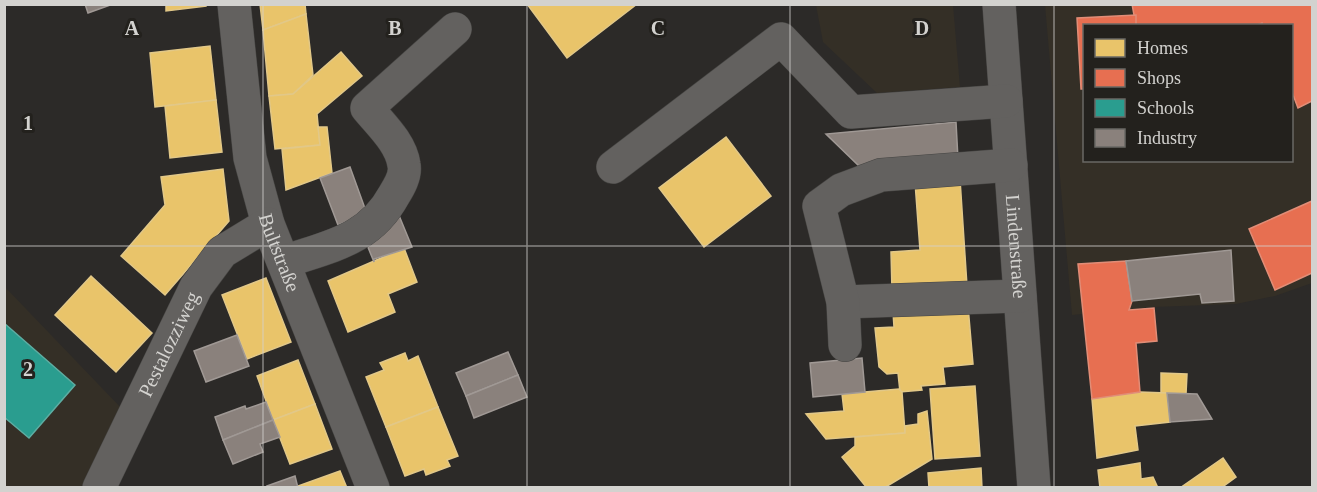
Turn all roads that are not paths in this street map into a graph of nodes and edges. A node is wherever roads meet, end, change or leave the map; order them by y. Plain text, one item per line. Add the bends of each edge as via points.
1 (234, 4) edge
2 (999, 4) edge
3 (455, 29) dead end
4 (1006, 101) junction
5 (1011, 165) junction
6 (613, 167) dead end
7 (268, 224) junction
8 (284, 262) junction
9 (1020, 296) junction
10 (843, 302) junction
11 (845, 345) dead end
12 (99, 488) edge
13 (373, 488) edge
14 (1034, 488) edge

1 - 7 street, Bultstraße via 250,158
2 - 4 street, Lindenstraße
3 - 8 street via 367,108 397,145 405,167 401,184 384,213 360,235
4 - 5 street, Lindenstraße
4 - 6 street via 851,112 781,39
5 - 9 street, Lindenstraße
5 - 10 street via 881,175 841,190 819,206
7 - 8 street, Bultstraße
7 - 12 street, Pestalozziweg via 222,252 196,287
8 - 13 street, Bultstraße
9 - 10 street
9 - 14 street, Lindenstraße
10 - 11 street

